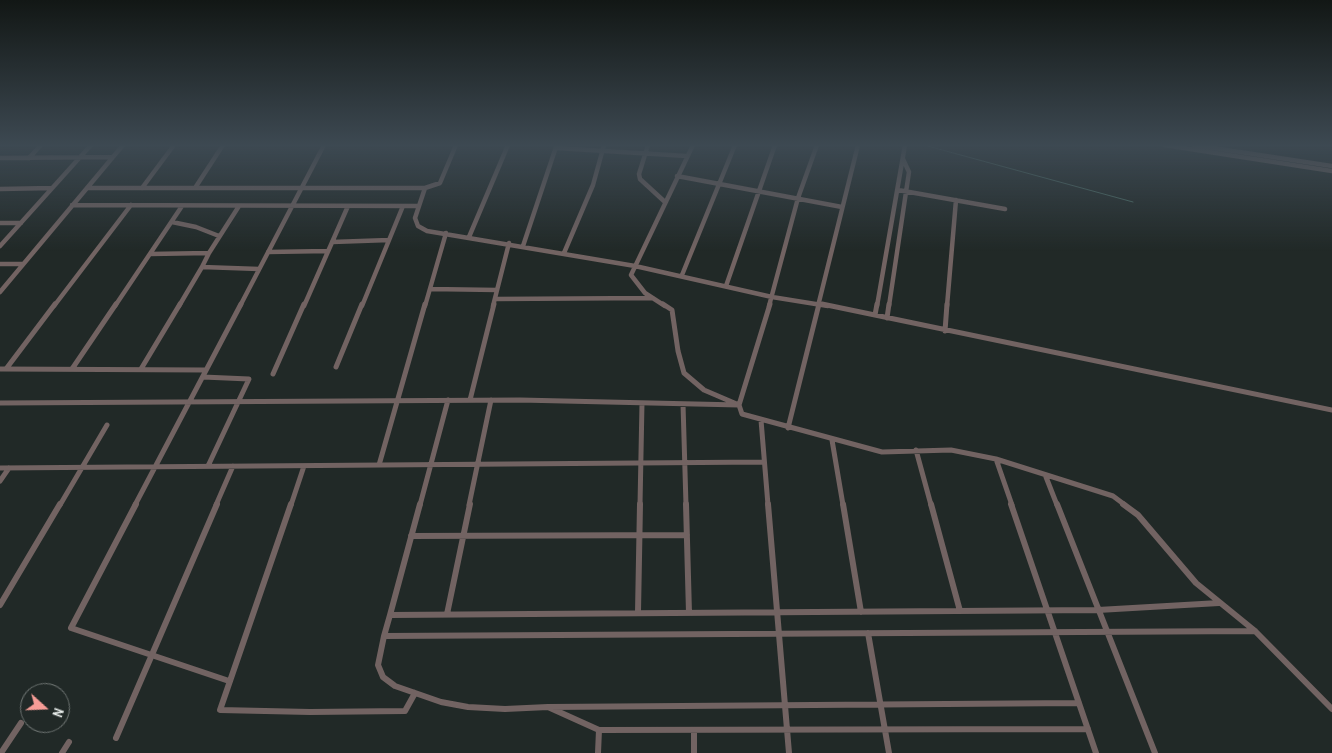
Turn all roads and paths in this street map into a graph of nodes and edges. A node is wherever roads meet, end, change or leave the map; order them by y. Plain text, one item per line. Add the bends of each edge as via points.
1 (59, 180) edge
2 (94, 180) edge
3 (148, 180) edge
4 (200, 180) edge
5 (306, 180) edge
6 (441, 180) edge
7 (493, 180) edge
8 (545, 180) edge
9 (594, 180) edge
10 (641, 180) edge
11 (675, 180) edge
12 (707, 180) edge
13 (763, 180) edge
14 (804, 180) edge
15 (849, 180) edge
16 (900, 180) edge
17 (908, 180) edge
18 (720, 182) junction
19 (52, 188) junction
20 (87, 188) junction
21 (142, 188) junction
22 (195, 188) junction
23 (302, 188) junction
24 (425, 188) junction
25 (0, 189) edge
26 (760, 190) junction
27 (898, 190) junction
28 (906, 192) junction
29 (798, 198) junction
30 (956, 200) junction
31 (665, 202) junction
32 (72, 205) junction
33 (131, 206) junction
34 (182, 206) junction
35 (239, 206) junction
36 (292, 206) junction
37 (348, 206) junction
38 (403, 206) junction
39 (419, 206) junction
40 (842, 206) junction
41 (1005, 209) dead end
42 (21, 222) junction
43 (172, 222) junction
44 (0, 223) edge
45 (446, 234) junction
46 (219, 236) junction
47 (469, 237) junction
48 (389, 240) junction
49 (332, 242) junction
50 (509, 244) junction
51 (0, 246) edge
52 (523, 246) junction
53 (328, 251) junction
54 (268, 252) junction
55 (209, 253) junction
56 (564, 253) junction
57 (150, 254) junction
58 (0, 264) edge
59 (24, 264) junction
60 (635, 266) junction
61 (202, 267) junction
62 (259, 268) junction
63 (682, 275) junction
64 (726, 286) junction
65 (430, 289) junction
66 (497, 290) junction
67 (0, 292) edge
68 (772, 296) junction
69 (653, 298) junction
70 (495, 299) junction
71 (820, 304) junction
72 (875, 316) junction
73 (887, 318) junction
74 (945, 331) junction
75 (336, 367) dead end
76 (3, 369) edge
77 (72, 370) junction
78 (141, 370) junction
79 (205, 370) junction
80 (273, 374) dead end
81 (203, 377) junction
82 (191, 400) junction
83 (397, 400) junction
84 (448, 400) junction
85 (470, 400) junction
86 (491, 400) junction
87 (239, 401) junction
88 (0, 403) edge
89 (642, 403) junction
90 (683, 404) junction
91 (739, 405) junction
92 (1332, 410) edge
93 (761, 420) junction
94 (107, 424) dead end
95 (788, 428) junction
96 (832, 440) junction
97 (916, 450) junction
98 (996, 459) junction
99 (764, 462) junction
100 (641, 463) junction
101 (685, 463) junction
102 (478, 464) junction
103 (378, 465) junction
104 (431, 465) junction
105 (208, 466) junction
106 (233, 466) junction
107 (304, 466) junction
108 (82, 467) junction
109 (156, 467) junction
110 (0, 468) edge
111 (9, 468) junction
112 (1046, 476) junction
113 (0, 481) edge
114 (687, 535) junction
115 (411, 536) junction
116 (463, 536) junction
117 (640, 536) junction
118 (1219, 603) junction
119 (0, 605) edge
120 (1047, 610) junction
121 (1098, 610) junction
122 (960, 611) junction
123 (638, 612) junction
124 (777, 612) junction
125 (862, 612) junction
126 (689, 613) junction
127 (390, 614) junction
128 (447, 614) junction
129 (1255, 631) junction
130 (1054, 632) junction
131 (1106, 632) junction
132 (868, 633) junction
133 (779, 634) junction
134 (384, 636) junction
135 (151, 655) junction
136 (229, 681) junction
137 (415, 693) junction
138 (1078, 703) junction
139 (881, 704) junction
140 (785, 705) junction
141 (548, 707) junction
142 (1332, 709) edge
143 (20, 725) edge
144 (885, 729) junction
145 (1088, 729) junction
146 (599, 730) junction
147 (694, 730) junction
148 (787, 730) junction
149 (116, 738) dead end
150 (69, 742) dead end
151 (1, 753) edge
152 (62, 753) edge
153 (598, 753) edge
154 (694, 753) edge
155 (789, 753) edge
156 (889, 753) edge
157 (1096, 753) edge
158 (1155, 753) edge

1 - 19 street
2 - 20 street
3 - 21 street
4 - 22 street
5 - 23 street
6 - 24 street
7 - 47 street
8 - 52 street
9 - 56 street
10 - 31 street
11 - 31 street
12 - 18 street
13 - 26 street
14 - 29 street
15 - 40 street
16 - 27 street
17 - 28 street
18 - 26 street
18 - 63 street
19 - 25 street
19 - 42 street
20 - 21 street
20 - 32 street
21 - 22 street
22 - 23 street
23 - 24 street
23 - 36 street
24 - 39 street
26 - 29 street
26 - 64 street
27 - 28 street
27 - 72 street
28 - 30 street
28 - 73 street
29 - 40 street
29 - 68 street
30 - 41 street
30 - 74 street
31 - 60 street
32 - 33 street
32 - 59 street
33 - 34 street
33 - 76 street
34 - 35 street
34 - 43 street
35 - 36 street
35 - 46 street
36 - 37 street
36 - 54 street
37 - 38 street
37 - 49 street
38 - 39 street
38 - 48 street
39 - 45 street via 418,226
40 - 71 street
42 - 44 street
42 - 51 street
43 - 46 street
43 - 57 street
45 - 47 street
45 - 65 street
46 - 55 street
47 - 50 street
48 - 49 street
48 - 75 street
49 - 53 street
50 - 52 street
50 - 66 street
52 - 56 street
53 - 54 street
53 - 80 street
54 - 62 street
55 - 57 street
55 - 61 street
56 - 60 street
57 - 77 street
58 - 59 street
59 - 67 street
60 - 63 street
60 - 69 street via 631,275
61 - 62 street
61 - 78 street
62 - 79 street
63 - 64 street
64 - 68 street
65 - 66 street
65 - 83 street
66 - 70 street
68 - 71 street
68 - 91 street
69 - 70 street
69 - 91 street via 672,310 684,373 704,390
70 - 85 street
71 - 72 street
71 - 95 street
72 - 73 street
73 - 74 street
74 - 92 street
76 - 77 street
77 - 78 street
78 - 79 street
79 - 81 street
81 - 82 street
81 - 87 street via 249,378
82 - 87 street
82 - 88 street
82 - 109 street
83 - 84 street
83 - 87 street
83 - 103 street
84 - 85 street
84 - 104 street
85 - 86 street
86 - 89 street
86 - 102 street
87 - 105 street
89 - 90 street
89 - 100 street
90 - 91 street
90 - 101 street
91 - 93 street via 742,414
93 - 95 street
93 - 99 street
94 - 108 street
95 - 96 street
96 - 97 street via 882,452
96 - 125 street
97 - 98 street via 952,450
97 - 122 street
98 - 112 street
98 - 120 street
99 - 101 street
99 - 124 street
100 - 101 street
100 - 102 street
100 - 117 street
101 - 114 street
102 - 104 street
102 - 116 street
103 - 104 street
103 - 107 street
104 - 115 street
105 - 106 street
105 - 109 street
106 - 107 street
106 - 135 street
107 - 136 street
108 - 109 street
108 - 111 street
108 - 119 street
109 - 135 street via 71,628
110 - 111 street
111 - 113 street
112 - 118 street via 1113,496 1138,515 1196,583
112 - 121 street
114 - 117 street
114 - 126 street
115 - 116 street
115 - 127 street
116 - 117 street
116 - 128 street
117 - 123 street
118 - 121 street
118 - 129 street
120 - 121 street
120 - 122 street
120 - 130 street
121 - 131 street
122 - 125 street
123 - 126 street
123 - 128 street
124 - 125 street
124 - 126 street
124 - 133 street
127 - 128 street
127 - 134 street
129 - 131 street
129 - 142 street
130 - 131 street
130 - 132 street
130 - 138 street
131 - 158 street
132 - 133 street
132 - 139 street
133 - 134 street
133 - 140 street
134 - 137 street via 378,665 383,677 395,686
135 - 136 street
135 - 149 street
136 - 137 street via 220,710 405,711
137 - 141 street via 468,707
138 - 139 street
138 - 145 street
139 - 140 street
139 - 144 street
140 - 141 street
140 - 148 street
141 - 146 street
143 - 151 street
144 - 145 street
144 - 148 street
144 - 156 street
145 - 157 street
146 - 147 street
146 - 153 street
147 - 148 street
147 - 154 street
148 - 155 street
150 - 152 street

